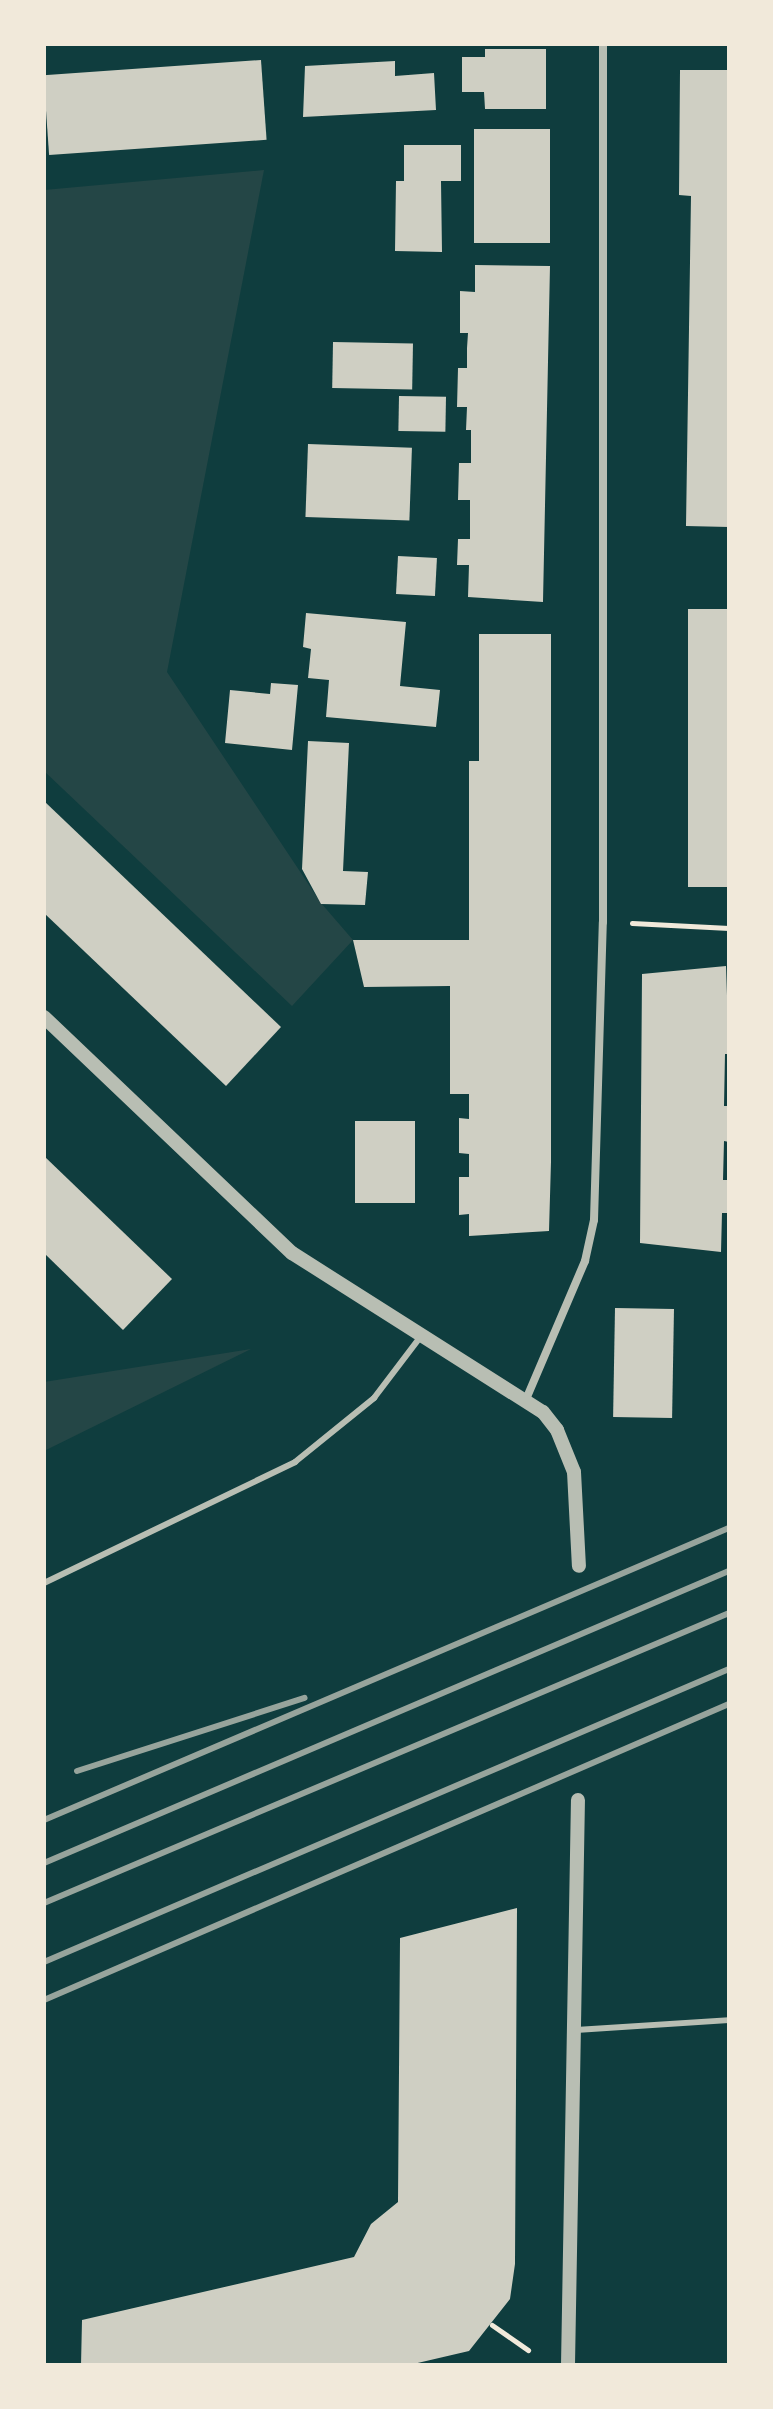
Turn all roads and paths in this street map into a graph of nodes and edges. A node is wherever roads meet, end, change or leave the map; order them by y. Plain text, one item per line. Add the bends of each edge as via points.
1 (603, 44) edge
2 (603, 922) junction
3 (729, 928) edge
4 (44, 1017) edge
5 (421, 1336) junction
6 (527, 1397) junction
7 (579, 1566) dead end
8 (44, 1583) edge
9 (578, 1800) dead end
10 (729, 2020) edge
11 (576, 2030) junction
12 (492, 2325) dead end
13 (528, 2350) dead end
14 (568, 2365) edge

1 - 2 street
2 - 3 path
2 - 6 street via 594,1220 585,1261
4 - 5 street via 292,1253
5 - 6 street
5 - 8 lane via 374,1398 295,1462
6 - 7 street via 557,1430 568,1453
9 - 11 street
10 - 11 lane
11 - 14 street
12 - 13 path

